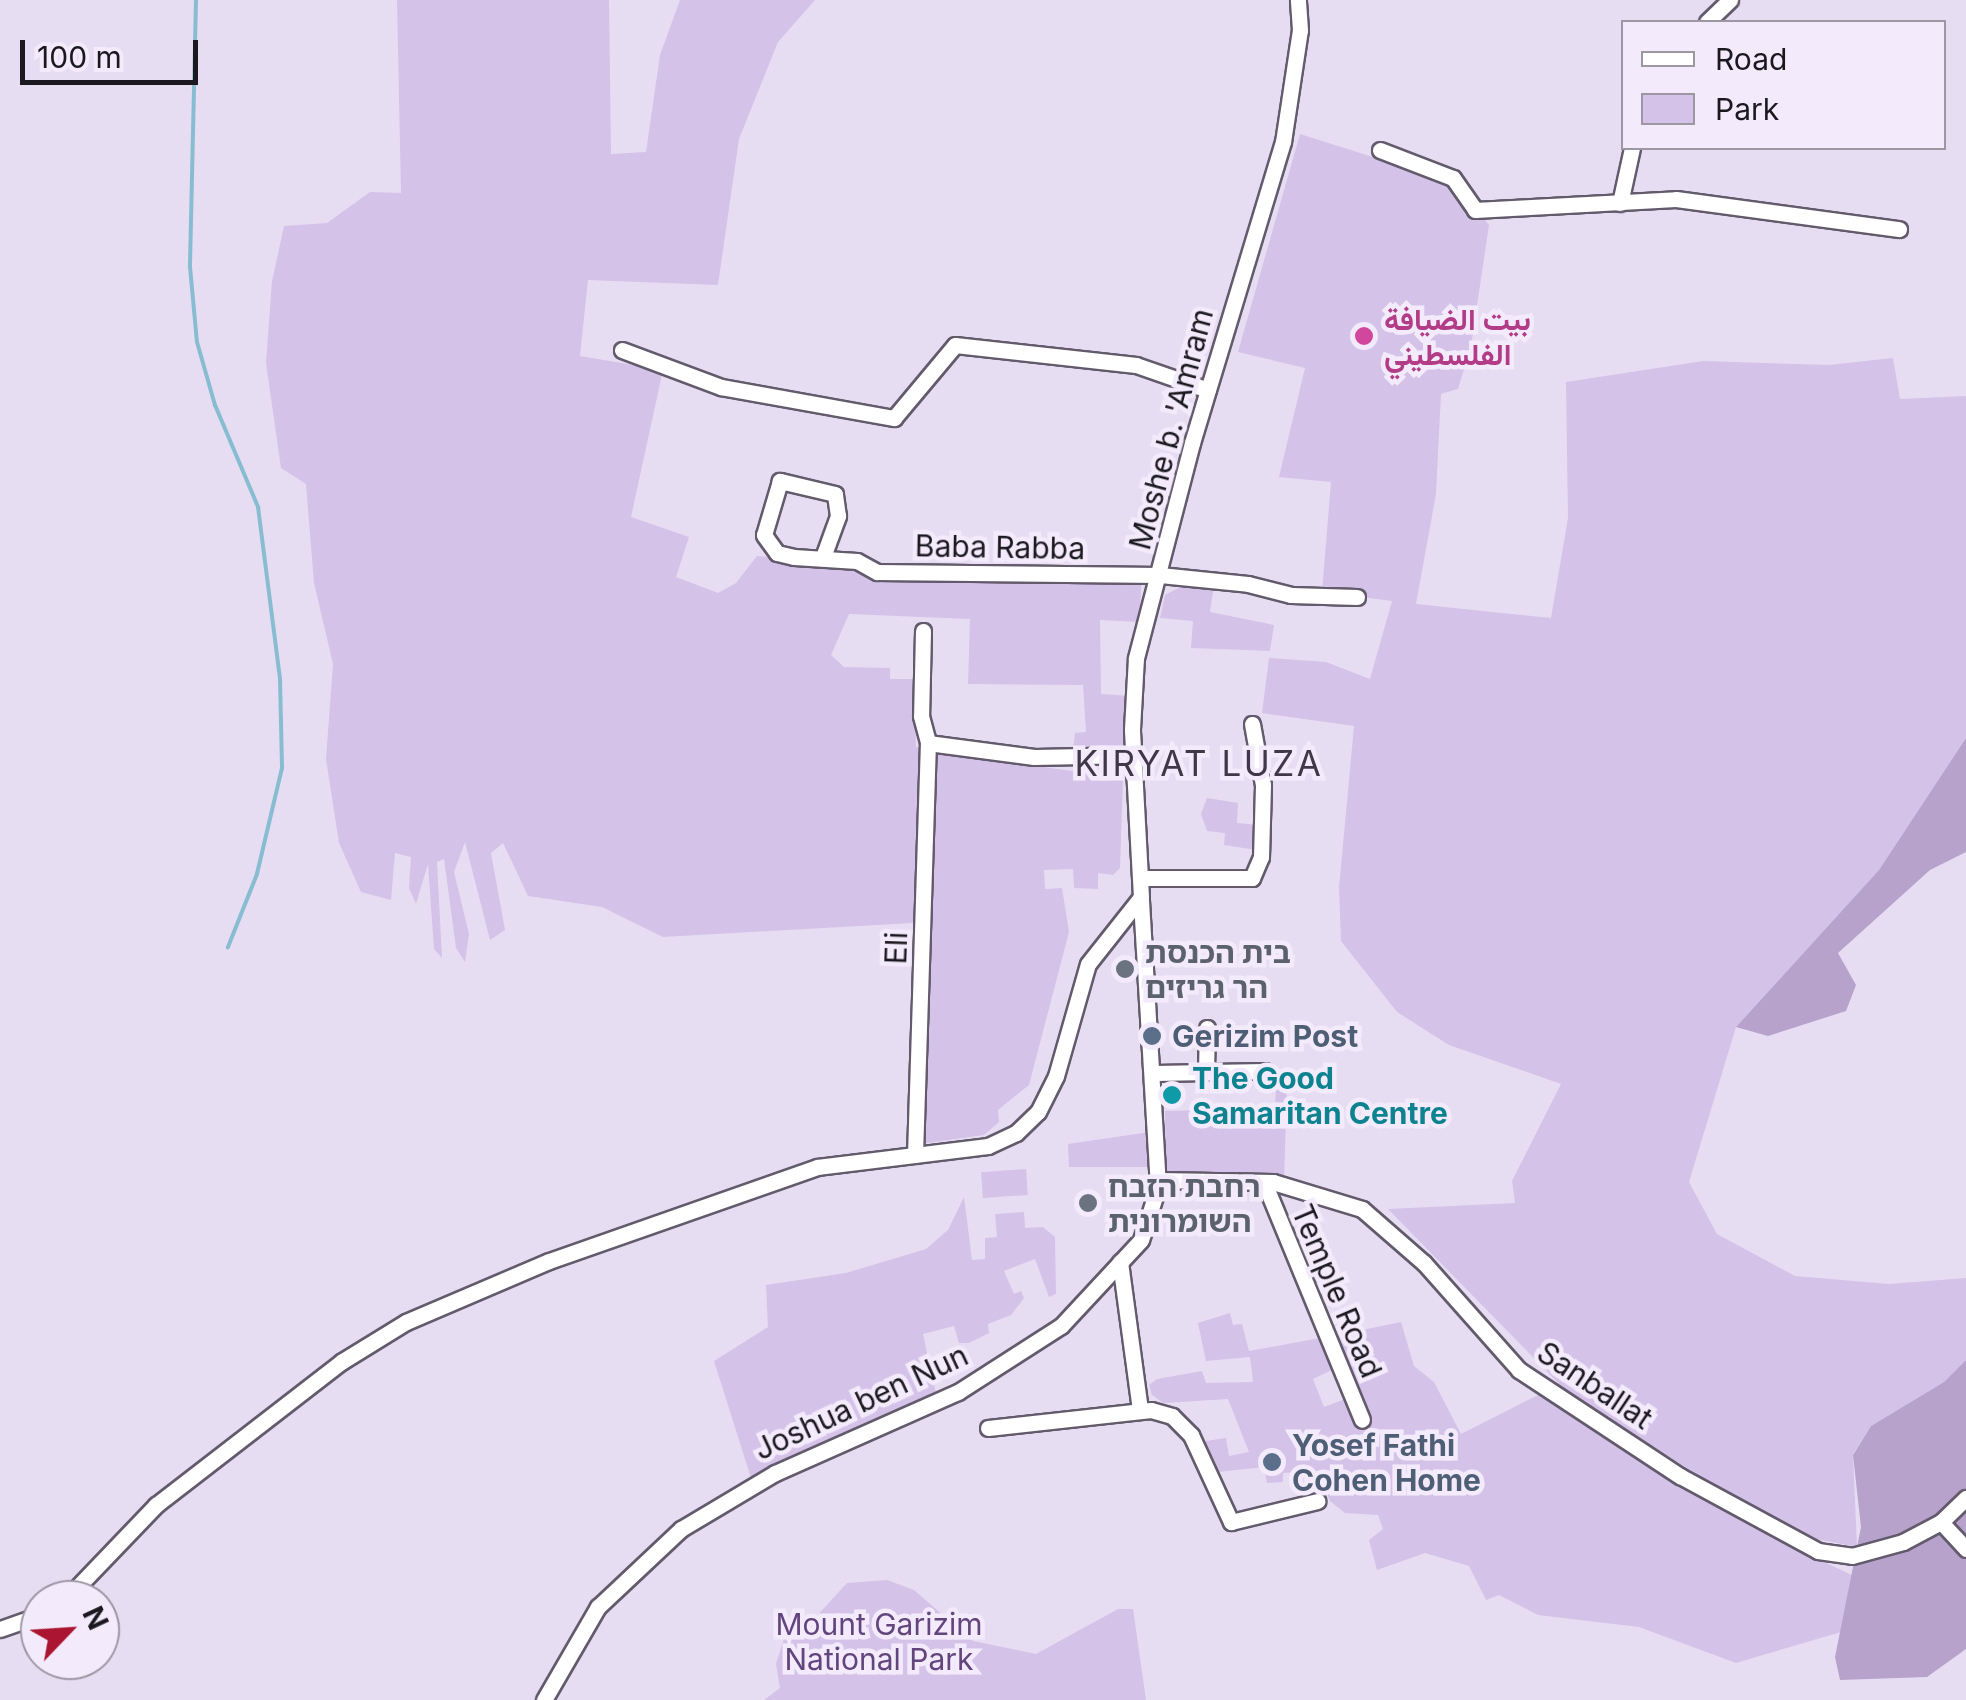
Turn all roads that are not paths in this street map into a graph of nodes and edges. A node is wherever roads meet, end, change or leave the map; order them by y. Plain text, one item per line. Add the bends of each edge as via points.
1 (1298, 0) edge
2 (1730, 0) edge
3 (1709, 20) edge
4 (1380, 150) dead end
5 (1632, 150) edge
6 (1620, 203) junction
7 (1899, 229) dead end
8 (622, 350) dead end
9 (1208, 390) junction
10 (823, 557) junction
11 (1160, 576) junction
12 (1357, 597) dead end
13 (923, 632) dead end
14 (1252, 724) dead end
15 (928, 742) junction
16 (1134, 755) junction
17 (1142, 878) junction
18 (1141, 896) junction
19 (1207, 1028) dead end
20 (1206, 1070) junction
21 (1265, 1071) dead end
22 (1154, 1073) junction
23 (915, 1155) junction
24 (1158, 1180) junction
25 (1264, 1182) junction
26 (1120, 1262) junction
27 (1140, 1409) junction
28 (1362, 1420) dead end
29 (988, 1428) dead end
30 (1966, 1498) edge
31 (1317, 1501) dead end
32 (1941, 1522) junction
33 (1966, 1549) edge
34 (83, 1580) edge
35 (544, 1700) edge

1 - 9 street, Moshe b. 'Amram via 1285,136
2 - 3 street
4 - 6 street via 1453,178 1475,210
5 - 6 street
6 - 7 street via 1676,199
8 - 9 street via 721,387 894,418 955,345 1136,365
9 - 11 street, Moshe b. 'Amram
10 - 10 street, Baba Rabba via 838,516 835,494 780,481 769,503 766,542 777,553
10 - 11 street, Baba Rabba via 857,561 877,572
11 - 12 street, Baba Rabba via 1291,595
11 - 16 street, Moshe b. 'Amram via 1134,675
13 - 15 street, Eli via 920,716
14 - 17 street via 1263,786 1261,856 1252,878
15 - 16 street via 1034,757
15 - 23 street, Eli
16 - 17 street, Moshe b. 'Amram
17 - 18 street, Moshe b. 'Amram
18 - 22 street, Joshua ben Nun
18 - 23 street via 1090,960 1056,1076 1031,1120 988,1146
19 - 20 street
20 - 21 street
20 - 22 street
22 - 24 street, Joshua ben Nun
23 - 34 street via 870,1156 809,1170 549,1262 406,1322 341,1362 156,1505
24 - 25 street, Sanballat
24 - 26 street, Joshua ben Nun via 1152,1220
25 - 28 street, Temple Road
25 - 32 street, Sanballat via 1362,1209 1424,1263 1519,1370 1680,1476 1806,1546 1863,1555
26 - 27 street
26 - 35 street, Joshua ben Nun via 1061,1326 958,1392 775,1473 681,1529 598,1607
27 - 29 street
27 - 31 street via 1172,1416 1191,1434 1231,1522
30 - 32 street, Sanballat
32 - 33 street

